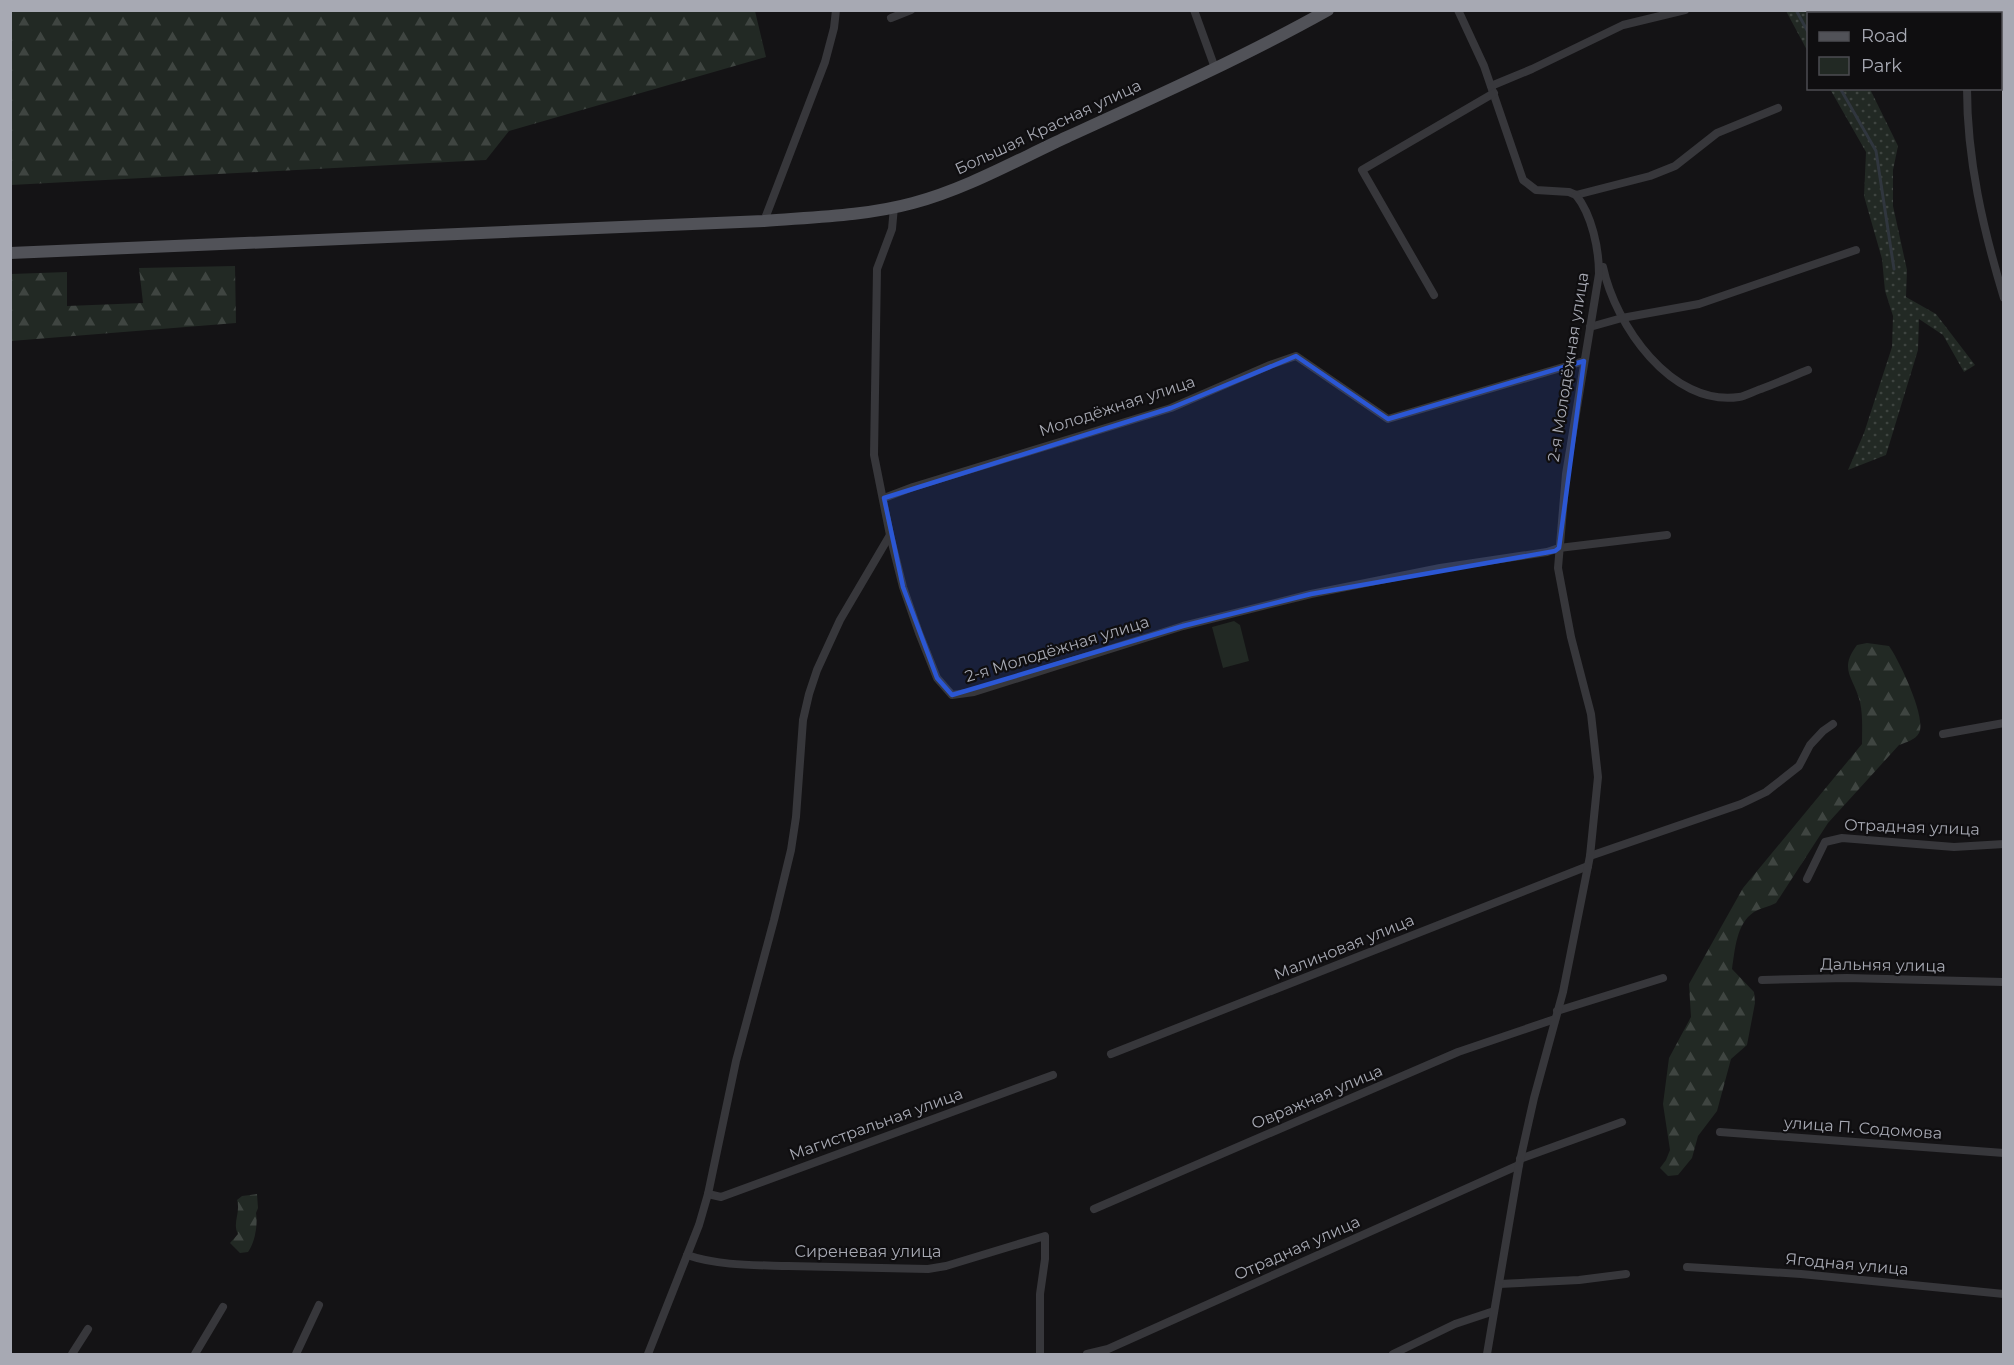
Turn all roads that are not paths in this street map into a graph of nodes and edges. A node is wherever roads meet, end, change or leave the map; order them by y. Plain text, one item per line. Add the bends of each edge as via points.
1 (836, 10) edge
2 (911, 10) edge
3 (1194, 10) edge
4 (1328, 10) edge
5 (1458, 10) edge
6 (1685, 10) edge
7 (891, 18) dead end
8 (1215, 68) junction
9 (1492, 90) junction
10 (1967, 90) edge
11 (1778, 108) dead end
12 (1576, 195) junction
13 (894, 207) junction
14 (764, 221) junction
15 (1856, 250) dead end
16 (1599, 252) junction
17 (10, 253) edge
18 (1434, 295) dead end
19 (2004, 298) edge
20 (1622, 318) junction
21 (1590, 327) junction
22 (1584, 361) junction
23 (1808, 370) dead end
24 (884, 498) junction
25 (890, 535) junction
26 (1667, 535) dead end
27 (1560, 548) junction
28 (2004, 723) edge
29 (1833, 724) dead end
30 (1943, 734) dead end
31 (2004, 844) edge
32 (1589, 861) junction
33 (1807, 879) dead end
34 (1663, 978) dead end
35 (1762, 980) dead end
36 (2004, 982) edge
37 (1556, 1015) junction
38 (1111, 1054) dead end
39 (1053, 1075) dead end
40 (1622, 1122) dead end
41 (1720, 1132) dead end
42 (2004, 1153) edge
43 (1520, 1162) junction
44 (708, 1194) junction
45 (1094, 1209) dead end
46 (687, 1255) junction
47 (1687, 1267) dead end
48 (1626, 1274) dead end
49 (1499, 1284) junction
50 (2004, 1294) edge
51 (319, 1305) dead end
52 (223, 1307) dead end
53 (1494, 1311) junction
54 (88, 1329) dead end
55 (72, 1354) edge
56 (195, 1354) edge
57 (296, 1354) edge
58 (648, 1354) edge
59 (1040, 1354) edge
60 (1086, 1354) edge
61 (1392, 1354) edge
62 (1487, 1354) edge

1 - 14 street via 825,62
2 - 7 street
3 - 8 street
4 - 8 main road, Большая Красная улица
5 - 9 street
6 - 9 street via 1623,25
8 - 13 main road, Большая Красная улица via 979,178
9 - 12 street via 1523,180 1536,190
9 - 18 street via 1362,170
10 - 19 street via 1972,170
11 - 12 street via 1717,133 1675,166
12 - 16 street, 2-я Молодёжная улица via 1583,203
13 - 14 main road, Большая Красная улица
13 - 24 street, 2-я Молодёжная улица via 892,229 877,269 873,455
14 - 17 main road, Большая Красная улица
15 - 20 street via 1699,304
16 - 20 street via 1606,283
16 - 21 street, 2-я Молодёжная улица
20 - 21 street
20 - 23 street via 1645,352 1665,372 1708,395 1740,397
21 - 22 street, 2-я Молодёжная улица
22 - 24 street, Молодёжная улица via 1388,419 1296,356 1170,408
22 - 27 street, 2-я Молодёжная улица via 1566,474
24 - 25 street, 2-я Молодёжная улица
25 - 27 street, 2-я Молодёжная улица via 919,633 937,678 952,695 974,692 1184,626 1311,594
25 - 44 street via 840,620 809,694 791,850 736,1061
26 - 27 street, 2-я Молодёжная улица
27 - 32 street via 1561,591 1591,714 1598,777
28 - 30 street
29 - 32 street, Малиновая улица via 1810,745 1799,766 1766,792
31 - 33 street, Отрадная улица via 1954,847 1842,838 1825,842
32 - 37 street
32 - 38 street, Малиновая улица
34 - 37 street, Овражная улица
35 - 36 street, Дальняя улица
37 - 43 street
37 - 45 street, Овражная улица via 1458,1052
39 - 44 street, Магистральная улица via 721,1197
40 - 43 street, Отрадная улица
41 - 42 street, улица П. Содомова
43 - 49 street
43 - 60 street, Отрадная улица via 1108,1349
44 - 46 street
46 - 58 street
46 - 59 street, Сиреневая улица via 752,1264 928,1269 1045,1236
47 - 50 street, Ягодная улица
48 - 49 street
49 - 53 street
51 - 57 street
52 - 56 street
53 - 61 street via 1455,1324
53 - 62 street
54 - 55 street

